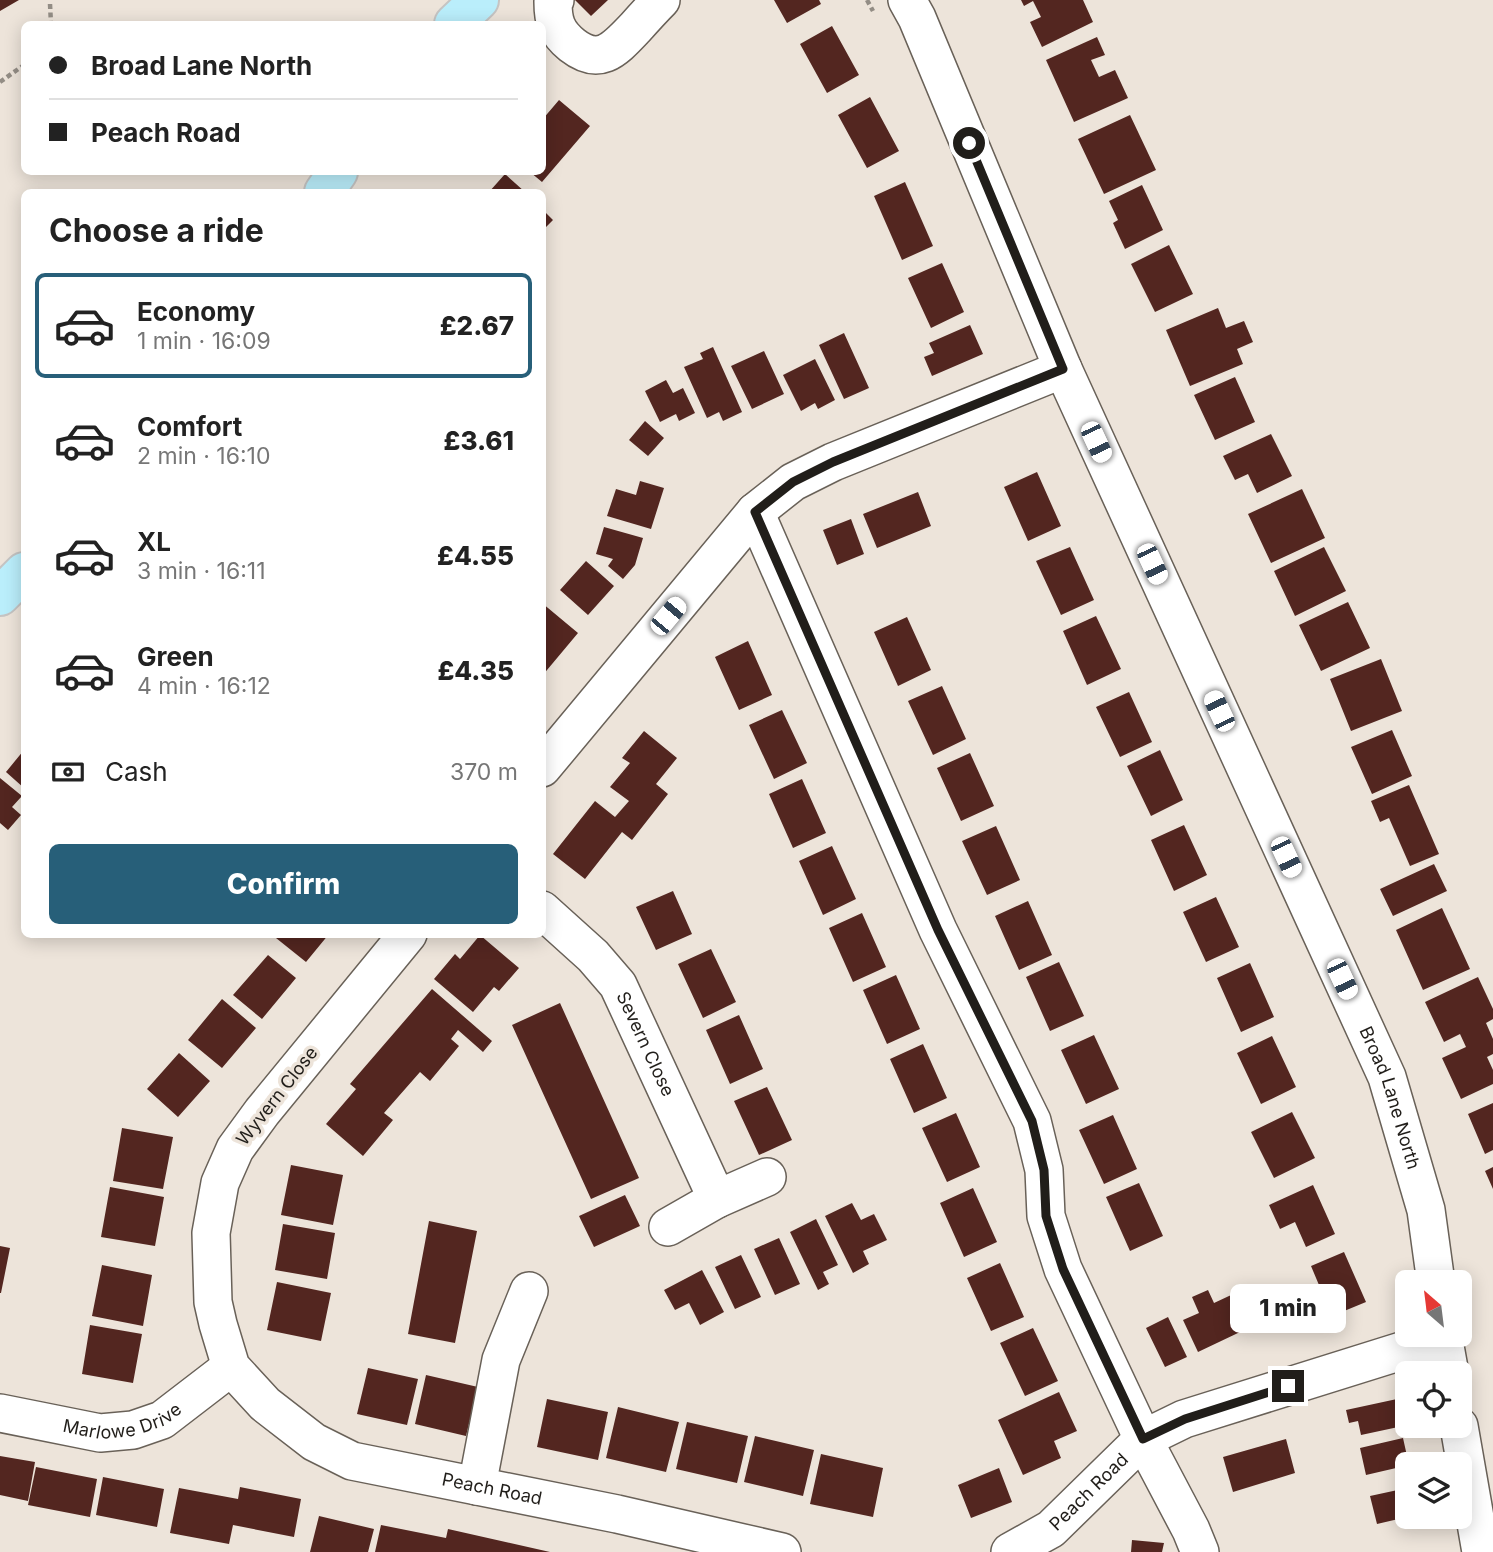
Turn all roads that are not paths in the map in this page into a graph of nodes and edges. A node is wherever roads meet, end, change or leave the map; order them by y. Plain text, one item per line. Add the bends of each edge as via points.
1 (479, 0) edge
2 (555, 0) edge
3 (661, 0) edge
4 (907, 0) edge
5 (457, 21) edge
6 (1063, 369) junction
7 (755, 512) junction
8 (21, 575) edge
9 (0, 596) edge
10 (546, 763) edge
11 (546, 914) edge
12 (405, 938) edge
13 (767, 1177) dead end
14 (718, 1199) junction
15 (668, 1227) dead end
16 (1434, 1270) edge
17 (529, 1291) dead end
18 (1406, 1348) edge
19 (231, 1367) junction
20 (0, 1413) edge
21 (1461, 1438) edge
22 (1143, 1439) junction
23 (477, 1486) junction
24 (782, 1552) edge
25 (1010, 1552) edge
26 (1200, 1552) edge
27 (1481, 1552) edge

1 - 5 main road
2 - 3 street via 553,19 563,38 581,52 599,56 616,48
4 - 6 street, Broad Lane North
6 - 7 street via 833,462 793,482
6 - 16 street, Broad Lane North via 1387,1077 1426,1210
7 - 10 street
7 - 22 street via 938,930 1032,1121 1044,1170 1046,1216 1063,1269
8 - 9 main road
11 - 14 street, Severn Close via 618,985
12 - 19 street, Wyvern Close via 262,1112 235,1149 220,1183 211,1233 214,1302
13 - 14 street
14 - 15 street
17 - 23 street via 500,1360
18 - 22 street, Peach Road via 1185,1419
19 - 20 street, Marlowe Drive via 162,1420 133,1430 100,1433
19 - 23 street, Peach Road via 265,1404 314,1442 352,1461
21 - 27 street
22 - 25 street, Peach Road via 1051,1529
22 - 26 street
23 - 24 street, Peach Road

